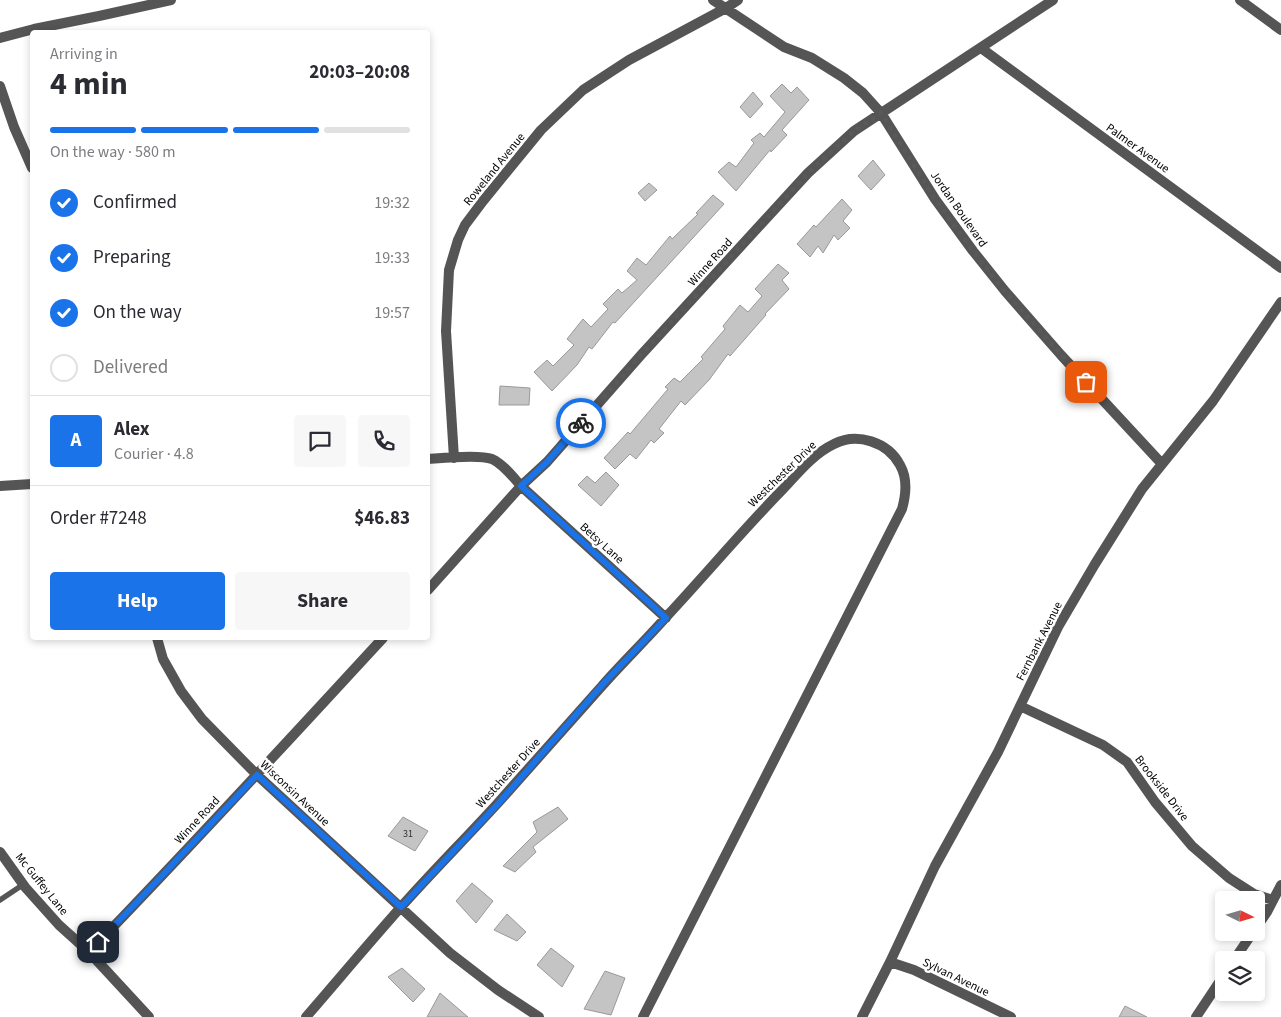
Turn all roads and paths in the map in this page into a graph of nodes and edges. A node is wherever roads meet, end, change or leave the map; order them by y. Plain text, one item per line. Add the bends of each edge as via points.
1 (171, 0) edge
2 (713, 0) edge
3 (738, 0) edge
4 (1053, 0) edge
5 (1240, 0) edge
6 (726, 8) junction
7 (30, 30) edge
8 (30, 30) edge
9 (1281, 30) edge
10 (0, 38) edge
11 (981, 48) junction
12 (0, 86) edge
13 (881, 113) junction
14 (30, 163) edge
15 (1281, 268) edge
16 (1281, 302) edge
17 (454, 458) junction
18 (430, 459) edge
19 (1162, 464) junction
20 (30, 484) edge
21 (0, 486) edge
22 (521, 486) junction
23 (430, 588) edge
24 (666, 618) junction
25 (158, 640) edge
26 (382, 640) edge
27 (1020, 706) junction
28 (257, 775) junction
29 (0, 852) edge
30 (24, 884) junction
31 (1281, 885) edge
32 (0, 900) edge
33 (1273, 900) junction
34 (401, 907) junction
35 (1265, 915) edge
36 (89, 952) junction
37 (890, 962) junction
38 (1215, 988) edge
39 (149, 1017) edge
40 (306, 1017) edge
41 (539, 1017) edge
42 (643, 1017) edge
43 (862, 1017) edge
44 (1011, 1017) edge
45 (1196, 1017) edge

1 - 7 street
2 - 6 street, Jordan Boulevard
3 - 6 street, Roweland Avenue
4 - 11 street, Winne Road
5 - 9 street
6 - 13 street, Jordan Boulevard via 784,46 812,58 844,78
6 - 17 street, Roweland Avenue via 629,60 583,90 541,130 465,225 449,270 446,331
8 - 10 street
11 - 13 street, Winne Road
11 - 15 street, Palmer Avenue
12 - 14 street
13 - 19 street, Jordan Boulevard via 935,199 1005,292
13 - 22 street, Winne Road via 854,131 808,173 547,462
16 - 19 street, Fernbank Avenue via 1213,401
17 - 18 street, Betsy Lane
17 - 22 street, Betsy Lane via 492,459
19 - 27 street, Fernbank Avenue via 1142,489 1058,627
20 - 21 street
22 - 23 street, Winne Road
22 - 24 street, Betsy Lane
24 - 34 street, Westchester Drive
24 - 42 street, Westchester Drive via 767,504 824,450 841,441 862,439 884,447 899,462 906,485 902,509
25 - 28 street, Wisconsin Avenue via 163,659 202,719
26 - 28 street, Winne Road
27 - 33 street, Brookside Drive via 1103,745 1127,762 1192,846 1229,878 1254,894
27 - 37 street, Fernbank Avenue via 935,866
28 - 34 street, Wisconsin Avenue
28 - 36 street, Winne Road
29 - 30 street, Mc Guffey Lane
30 - 32 lane
30 - 36 street, Mc Guffey Lane
31 - 33 street
33 - 35 street
34 - 40 street, Westchester Drive
34 - 41 street, Wisconsin Avenue via 450,953
36 - 39 street, Mc Guffey Lane
37 - 43 street, Fernbank Avenue
37 - 44 street, Sylvan Avenue via 914,970
38 - 45 street

